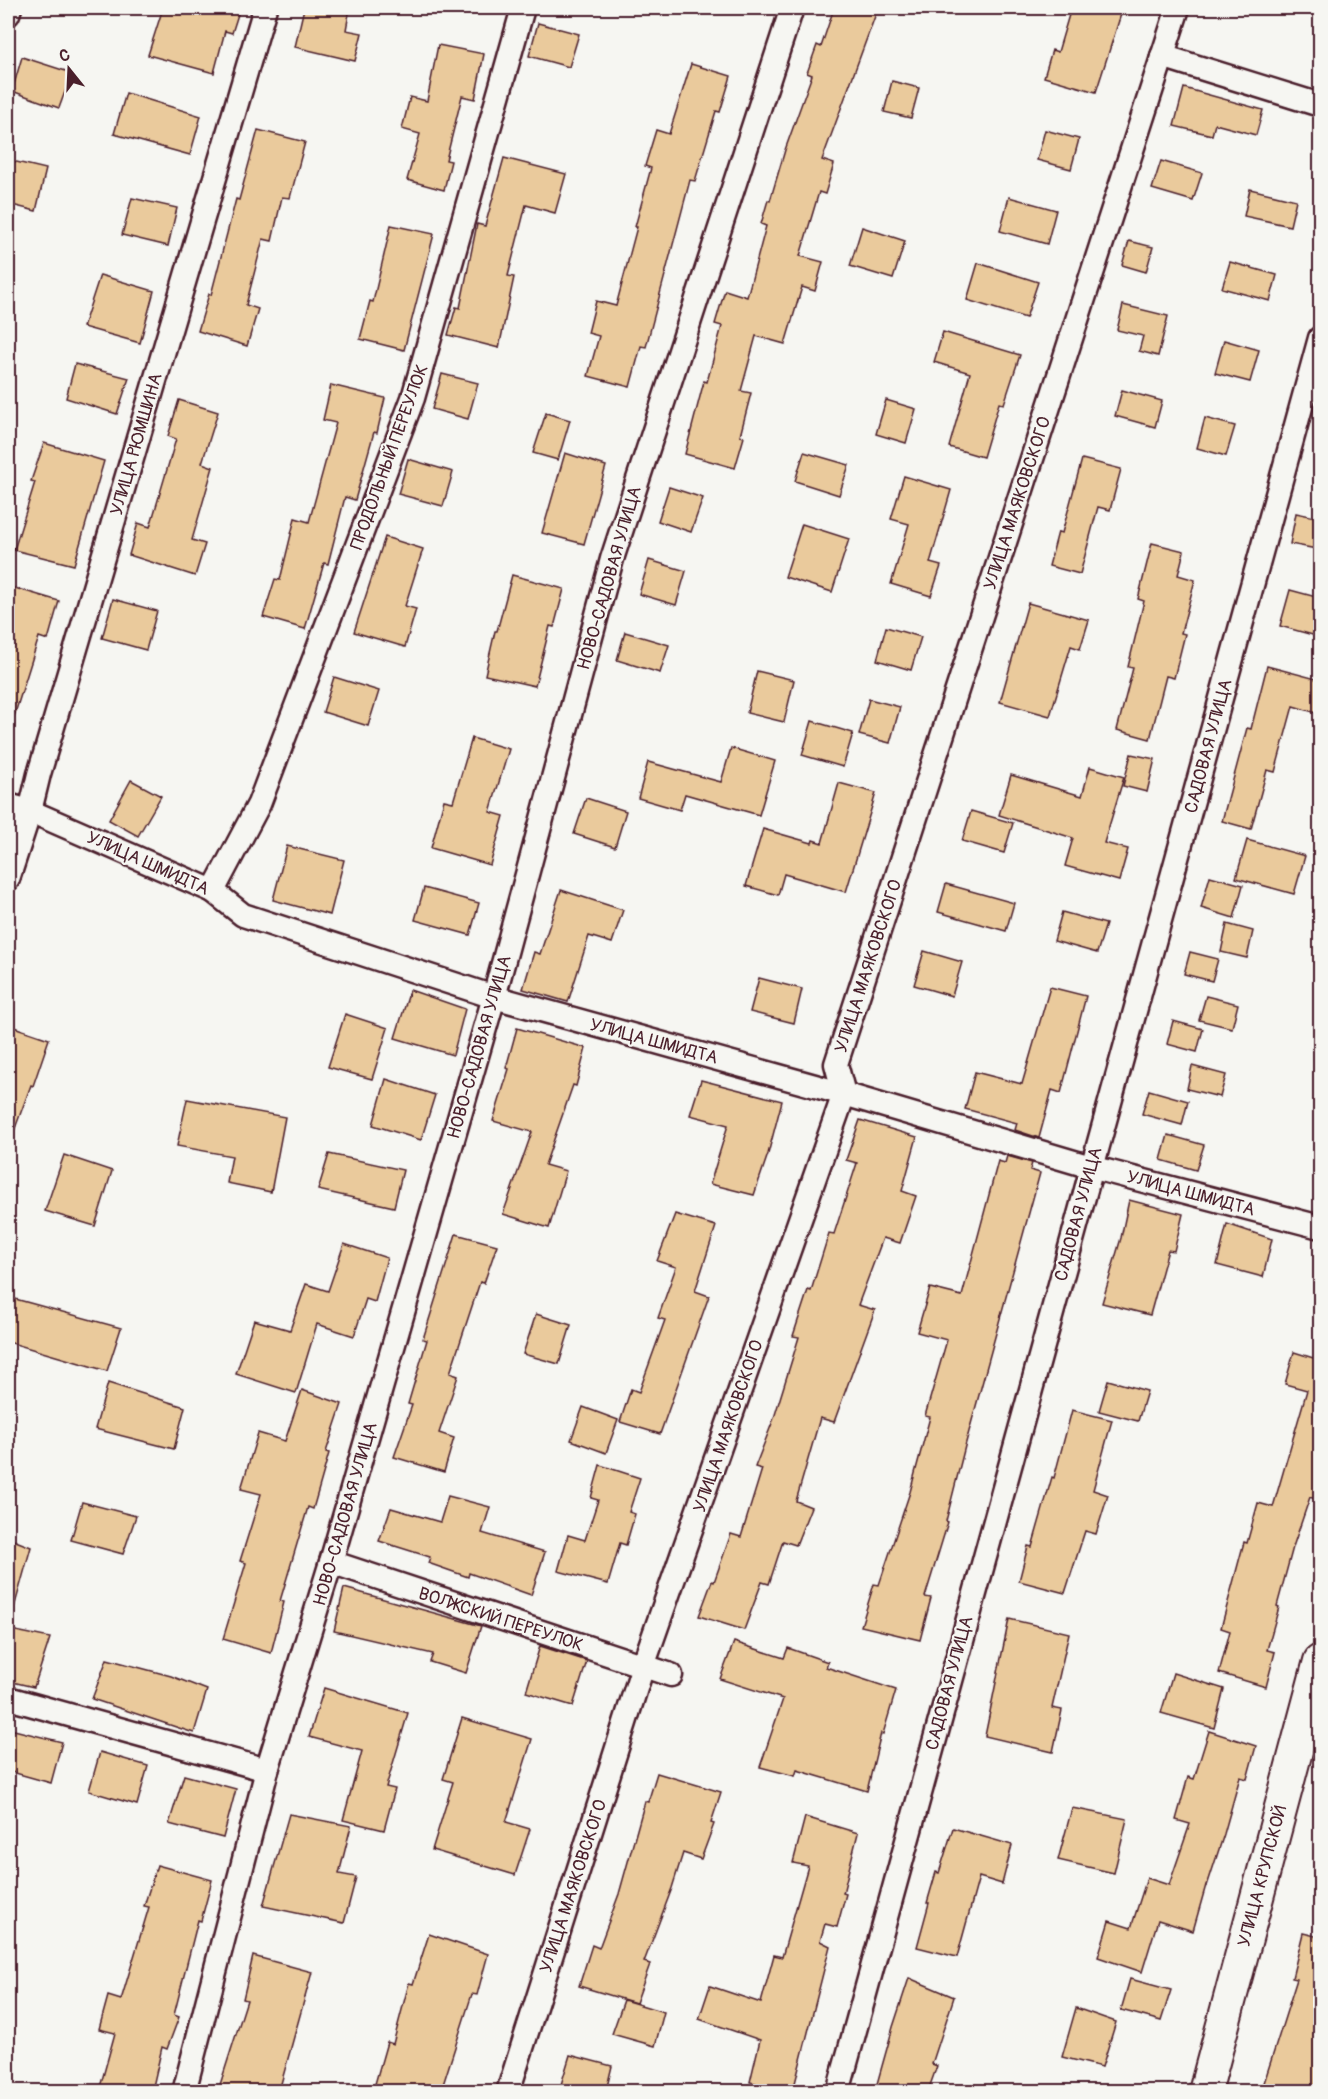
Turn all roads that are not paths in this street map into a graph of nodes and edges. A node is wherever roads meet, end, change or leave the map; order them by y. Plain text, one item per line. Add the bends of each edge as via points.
1 (10, 8) edge
2 (265, 8) edge
3 (523, 8) edge
4 (792, 8) edge
5 (1178, 8) edge
6 (8, 14) edge
7 (1162, 56) junction
8 (1320, 105) edge
9 (1320, 338) edge
10 (8, 805) edge
11 (30, 812) junction
12 (8, 879) edge
13 (213, 891) junction
14 (494, 997) junction
15 (844, 1094) junction
16 (1091, 1167) junction
17 (1320, 1227) edge
18 (331, 1562) junction
19 (1320, 1661) edge
20 (643, 1666) junction
21 (671, 1674) dead end
22 (8, 1698) edge
23 (267, 1770) junction
24 (184, 2091) edge
25 (508, 2091) edge
26 (838, 2091) edge
27 (1205, 2091) edge

1 - 6 street
2 - 11 street, УЛИЦА РЮМШИНА
3 - 13 street, ПРОДОЛЬНЫЙ ПЕРЕУЛОК via 413,398 259,804
4 - 14 street, НОВО-САДОВАЯ УЛИЦА via 612,559
5 - 7 street, УЛИЦА МАЯКОВСКОГО
7 - 8 street
7 - 15 street, УЛИЦА МАЯКОВСКОГО via 836,1064
9 - 16 street, САДОВАЯ УЛИЦА
10 - 11 street, УЛИЦА ШМИДТА
11 - 12 street, УЛИЦА РЮМШИНА
11 - 13 street, УЛИЦА ШМИДТА
13 - 14 street, УЛИЦА ШМИДТА via 243,915
14 - 15 street, УЛИЦА ШМИДТА
14 - 18 street, НОВО-САДОВАЯ УЛИЦА
15 - 16 street, УЛИЦА ШМИДТА
15 - 20 street, УЛИЦА МАЯКОВСКОГО
16 - 17 street, УЛИЦА ШМИДТА
16 - 26 street, САДОВАЯ УЛИЦА
18 - 20 street, ВОЛЖСКИЙ ПЕРЕУЛОК
18 - 23 street, НОВО-САДОВАЯ УЛИЦА
19 - 27 main road, УЛИЦА КРУПСКОЙ
20 - 21 street, ВОЛЖСКИЙ ПЕРЕУЛОК
20 - 25 street, УЛИЦА МАЯКОВСКОГО
22 - 23 street
23 - 24 street, НОВО-САДОВАЯ УЛИЦА

